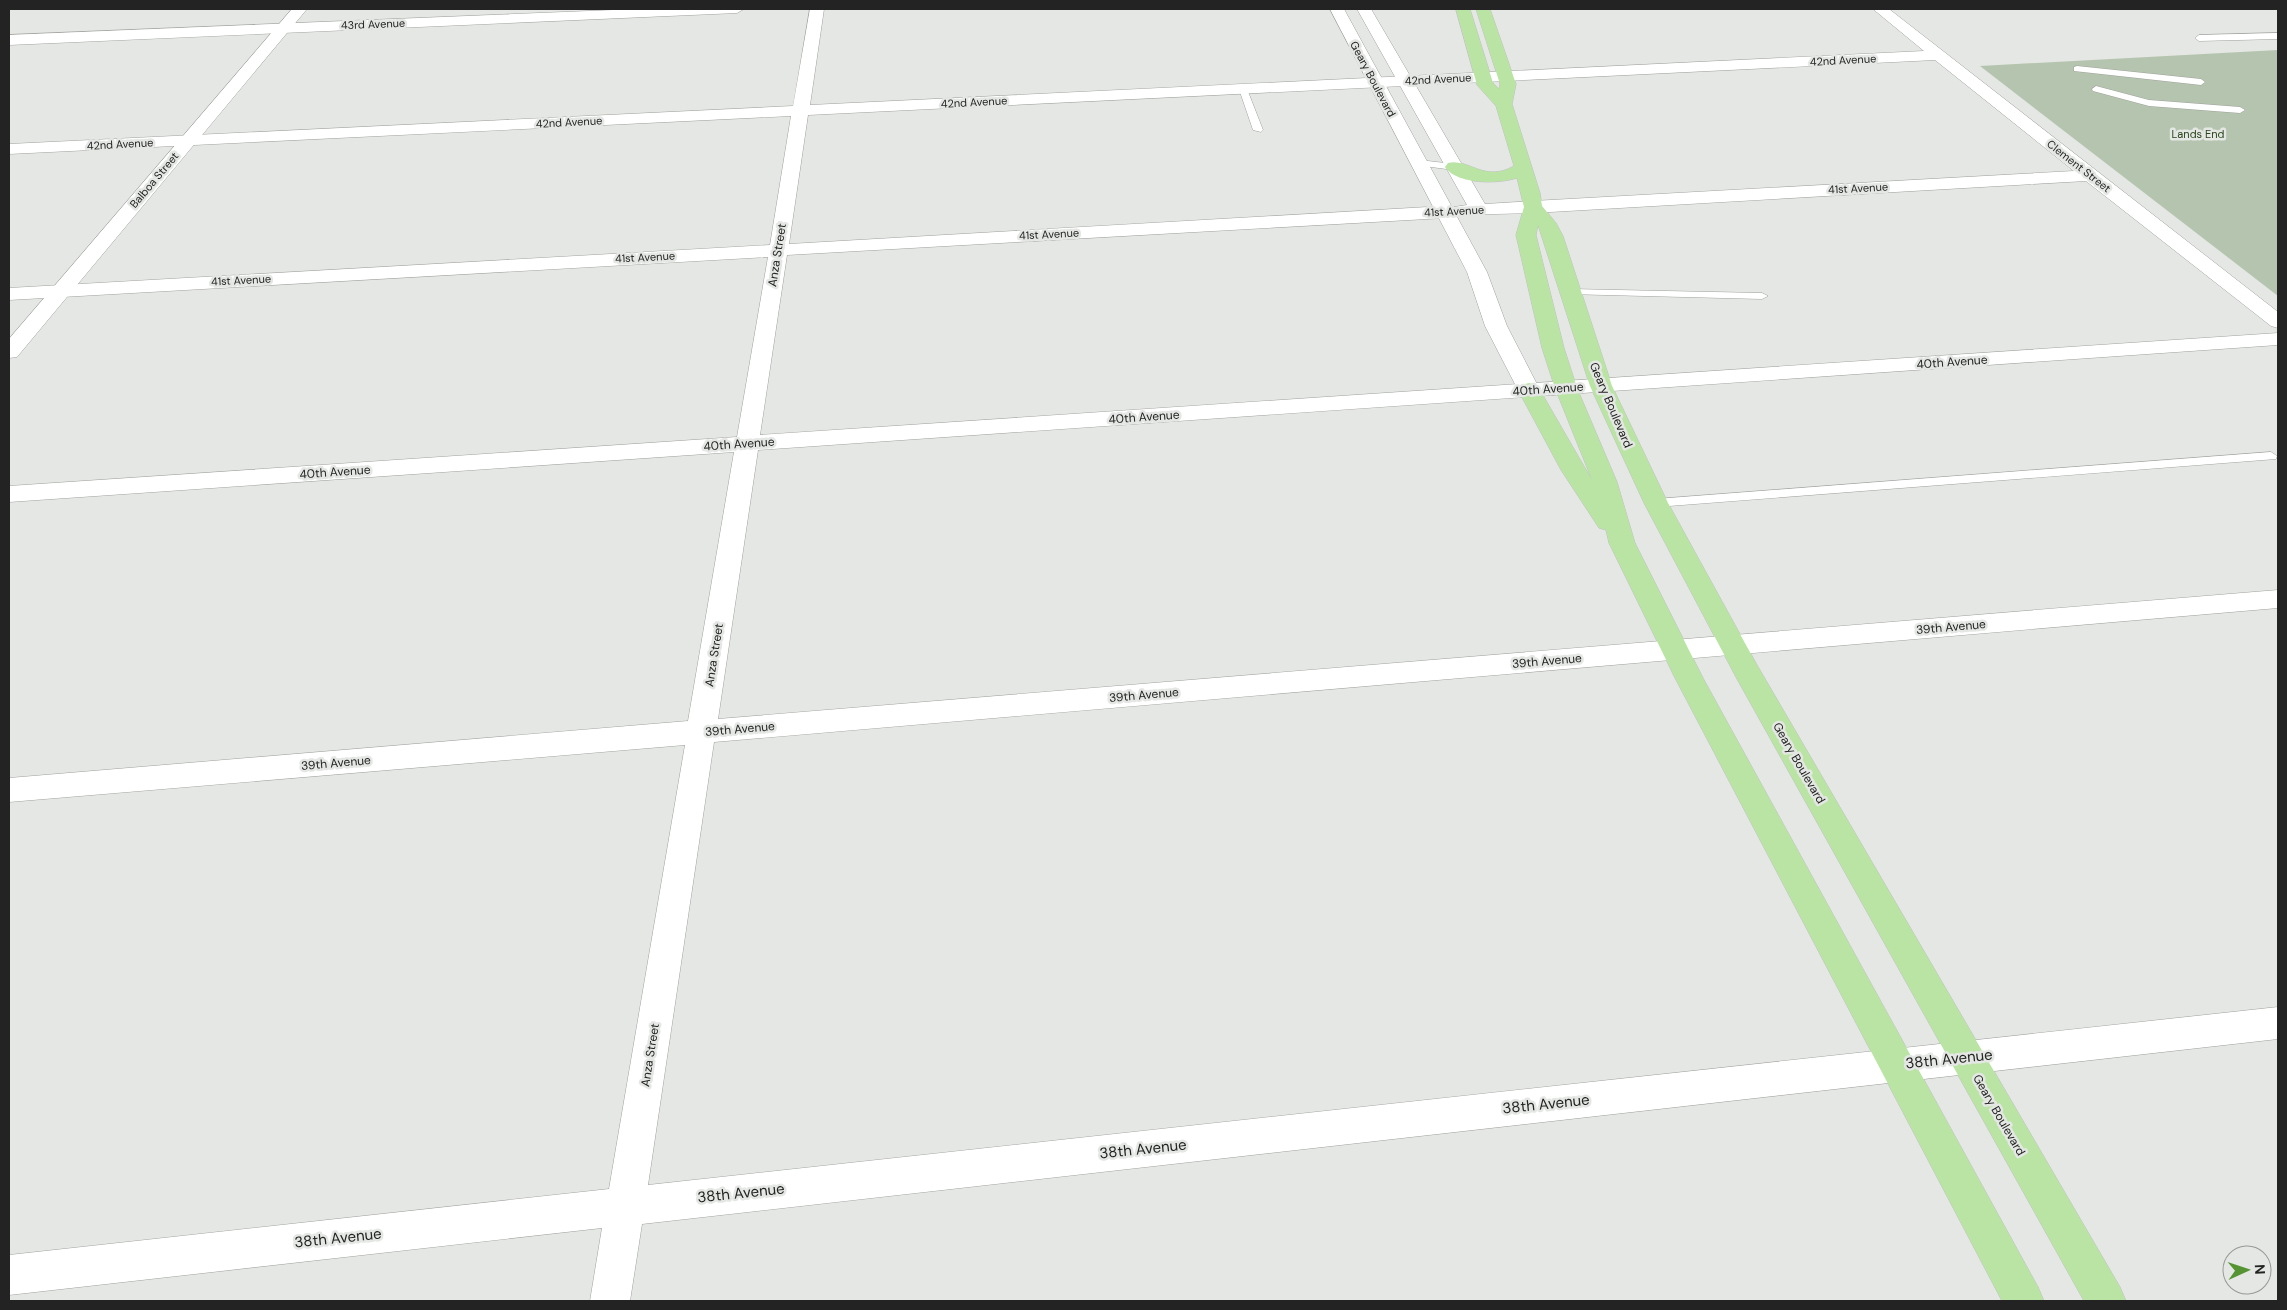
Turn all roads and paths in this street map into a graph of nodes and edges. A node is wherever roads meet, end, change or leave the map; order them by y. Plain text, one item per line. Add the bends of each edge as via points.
1 (300, 9) edge
2 (737, 9) edge
3 (817, 9) edge
4 (1337, 9) edge
5 (1364, 9) edge
6 (1463, 9) edge
7 (1483, 9) edge
8 (1880, 9) edge
9 (283, 28) junction
10 (2278, 36) edge
11 (2199, 38) dead end
12 (9, 40) edge
13 (1938, 55) junction
14 (2077, 69) dead end
15 (1505, 76) junction
16 (1482, 77) junction
17 (1406, 81) junction
18 (1376, 82) junction
19 (2201, 82) dead end
20 (1243, 89) junction
21 (2096, 89) dead end
22 (1504, 104) junction
23 (801, 110) junction
24 (2240, 110) dead end
25 (1258, 130) dead end
26 (188, 140) junction
27 (9, 149) edge
28 (1419, 164) junction
29 (1454, 167) junction
30 (1523, 168) junction
31 (2090, 175) junction
32 (1534, 207) junction
33 (1478, 210) junction
34 (1445, 212) junction
35 (778, 250) junction
36 (60, 291) junction
37 (1570, 292) junction
38 (9, 294) edge
39 (1762, 296) dead end
40 (2278, 322) edge
41 (2278, 339) edge
42 (9, 352) edge
43 (1601, 386) junction
44 (1566, 388) junction
45 (1528, 390) junction
46 (748, 444) junction
47 (2271, 456) dead end
48 (9, 494) edge
49 (1656, 503) junction
50 (1622, 543) junction
51 (2278, 599) edge
52 (1732, 645) junction
53 (1675, 650) junction
54 (702, 732) junction
55 (9, 790) edge
56 (2278, 1022) edge
57 (1966, 1057) junction
58 (1898, 1065) junction
59 (625, 1206) junction
60 (9, 1275) edge
61 (610, 1301) edge
62 (2024, 1301) edge
63 (2106, 1301) edge

1 - 9 street, Balboa Street
2 - 9 street, 43rd Avenue
3 - 23 street, Anza Street
4 - 18 street, Geary Boulevard
5 - 17 street
6 - 16 main road
7 - 15 main road, Geary Boulevard
8 - 13 street, Clement Street
9 - 12 street, 43rd Avenue
9 - 26 street, Balboa Street
10 - 11 lane
13 - 15 street, 42nd Avenue
13 - 31 street, Clement Street
14 - 19 lane
15 - 16 street, 42nd Avenue
15 - 22 main road, Geary Boulevard via 1508,84
16 - 17 street, 42nd Avenue
16 - 22 main road, Geary Boulevard via 1485,85
17 - 18 street, 42nd Avenue
17 - 29 street
18 - 20 street, 42nd Avenue
18 - 28 street, Geary Boulevard
20 - 23 street, 42nd Avenue
20 - 25 lane
21 - 24 lane via 2152,105
22 - 30 main road, Geary Boulevard
23 - 26 street, 42nd Avenue
23 - 35 street, Anza Street
26 - 27 street, 42nd Avenue
26 - 36 street, Balboa Street
28 - 29 lane
28 - 34 street, Geary Boulevard
29 - 30 main road via 1475,176 1492,177 1510,175
29 - 33 street
30 - 32 main road, Geary Boulevard
31 - 32 street, 41st Avenue
31 - 40 street, Clement Street
32 - 33 street, 41st Avenue
32 - 37 main road, Geary Boulevard via 1547,223
32 - 44 main road via 1526,235
33 - 34 street, 41st Avenue
34 - 35 street, 41st Avenue
34 - 45 street, Geary Boulevard via 1476,272 1496,326
35 - 36 street, 41st Avenue
35 - 46 street, Anza Street
36 - 38 street, 41st Avenue
36 - 42 street, Balboa Street
37 - 39 lane
37 - 43 main road, Geary Boulevard
41 - 43 street, 40th Avenue
43 - 44 street, 40th Avenue
43 - 49 main road, Geary Boulevard
44 - 45 street, 40th Avenue
44 - 50 main road via 1605,482
45 - 46 street, 40th Avenue
45 - 50 main road via 1573,470
46 - 48 street, 40th Avenue
46 - 54 street, Anza Street
47 - 49 lane
49 - 52 main road, Geary Boulevard
50 - 53 main road
51 - 52 street, 39th Avenue
52 - 53 street, 39th Avenue
52 - 57 main road, Geary Boulevard
53 - 54 street, 39th Avenue
53 - 58 main road
54 - 55 street, 39th Avenue
54 - 59 street, Anza Street
56 - 57 street, 38th Avenue
57 - 58 street, 38th Avenue
57 - 63 main road, Geary Boulevard
58 - 59 street, 38th Avenue
58 - 62 main road
59 - 60 street, 38th Avenue
59 - 61 street, Anza Street

